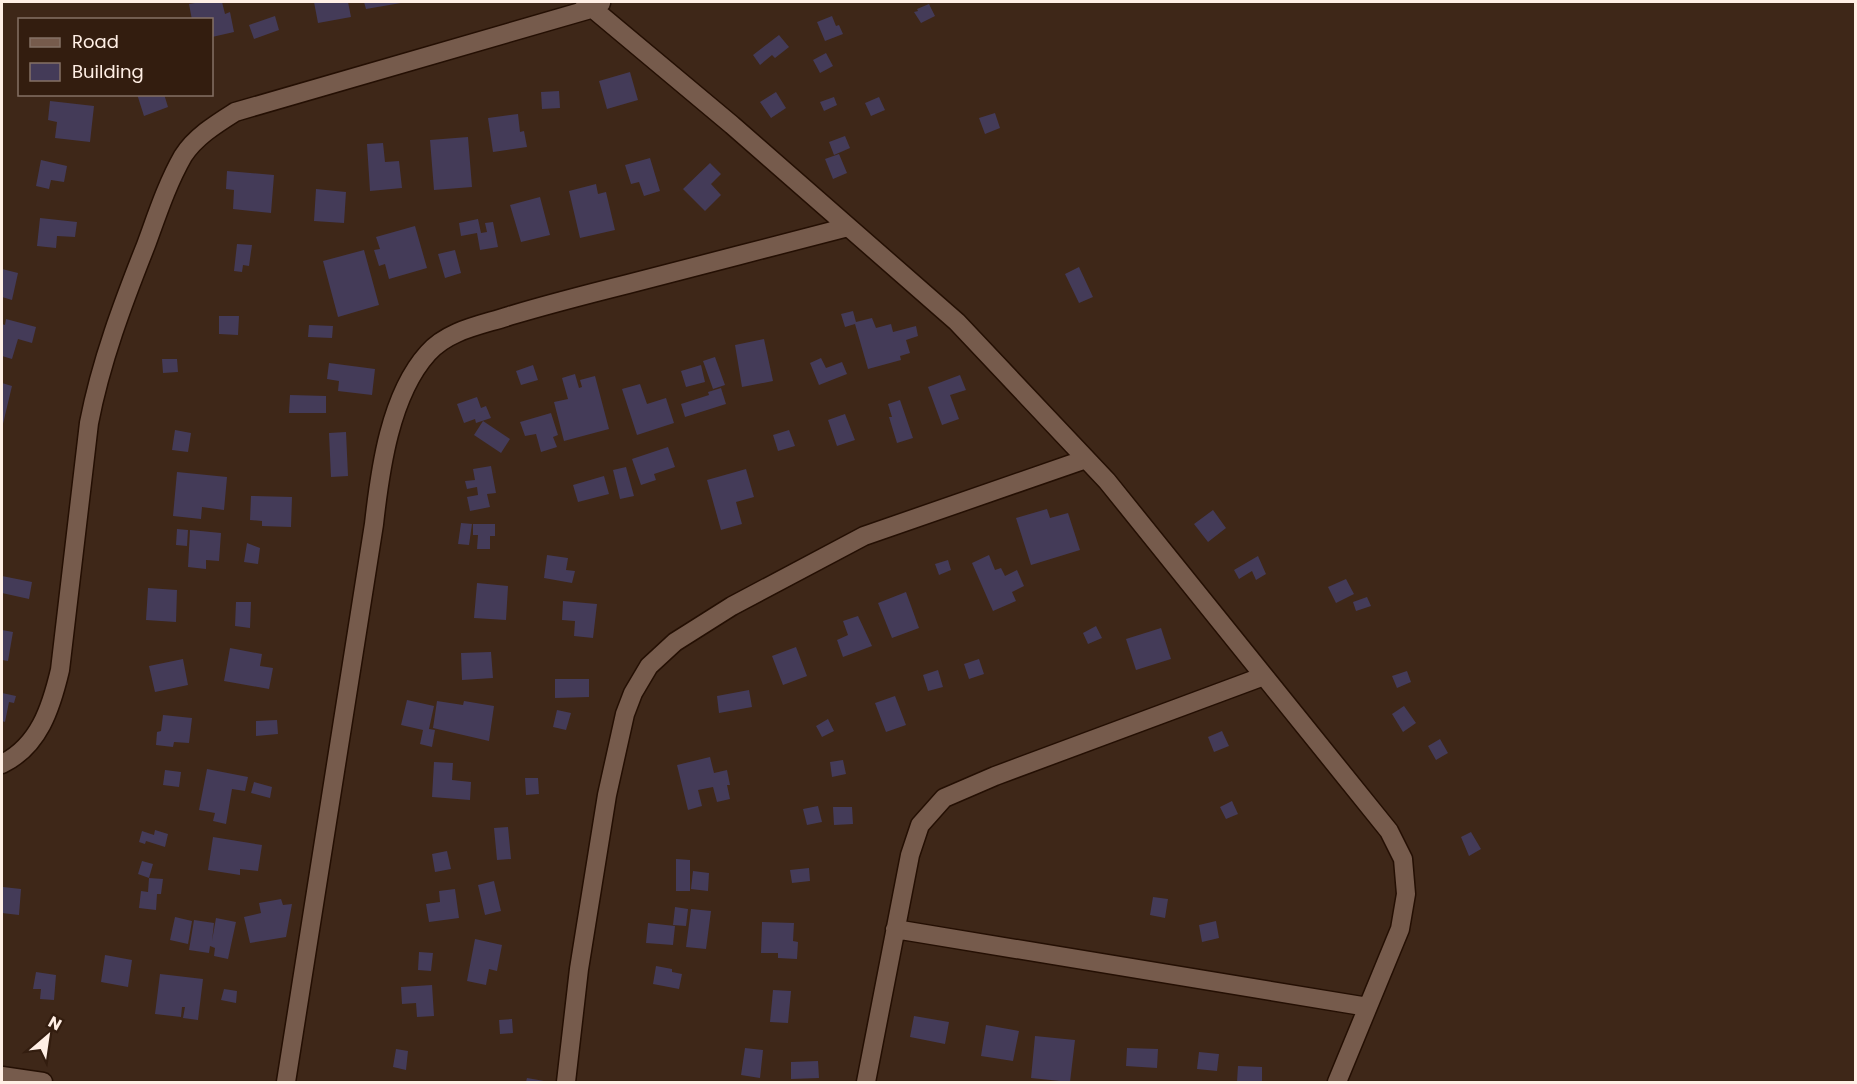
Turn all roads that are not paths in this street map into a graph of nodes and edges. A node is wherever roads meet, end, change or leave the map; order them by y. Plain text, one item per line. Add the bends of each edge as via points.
1 (594, 4) edge
2 (848, 227) junction
3 (1086, 459) junction
4 (1264, 676) junction
5 (2, 764) edge
6 (895, 929) junction
7 (1368, 1007) junction
8 (2, 1077) edge
9 (43, 1083) edge
10 (286, 1083) edge
11 (566, 1083) edge
12 (866, 1083) edge
13 (1336, 1083) edge

1 - 2 street
1 - 5 street via 235,112 208,130 184,154 131,282 96,389 55,692 36,735
2 - 3 street via 957,322
2 - 10 street via 460,331 428,353 414,372 401,399 379,481
3 - 4 street
3 - 11 street via 864,536 732,606 675,642 649,666 625,714 607,795 579,969
4 - 6 street via 944,798 920,825
4 - 7 street via 1389,831 1403,859 1406,894 1400,929
6 - 7 street
6 - 12 street
7 - 13 street
8 - 9 street

